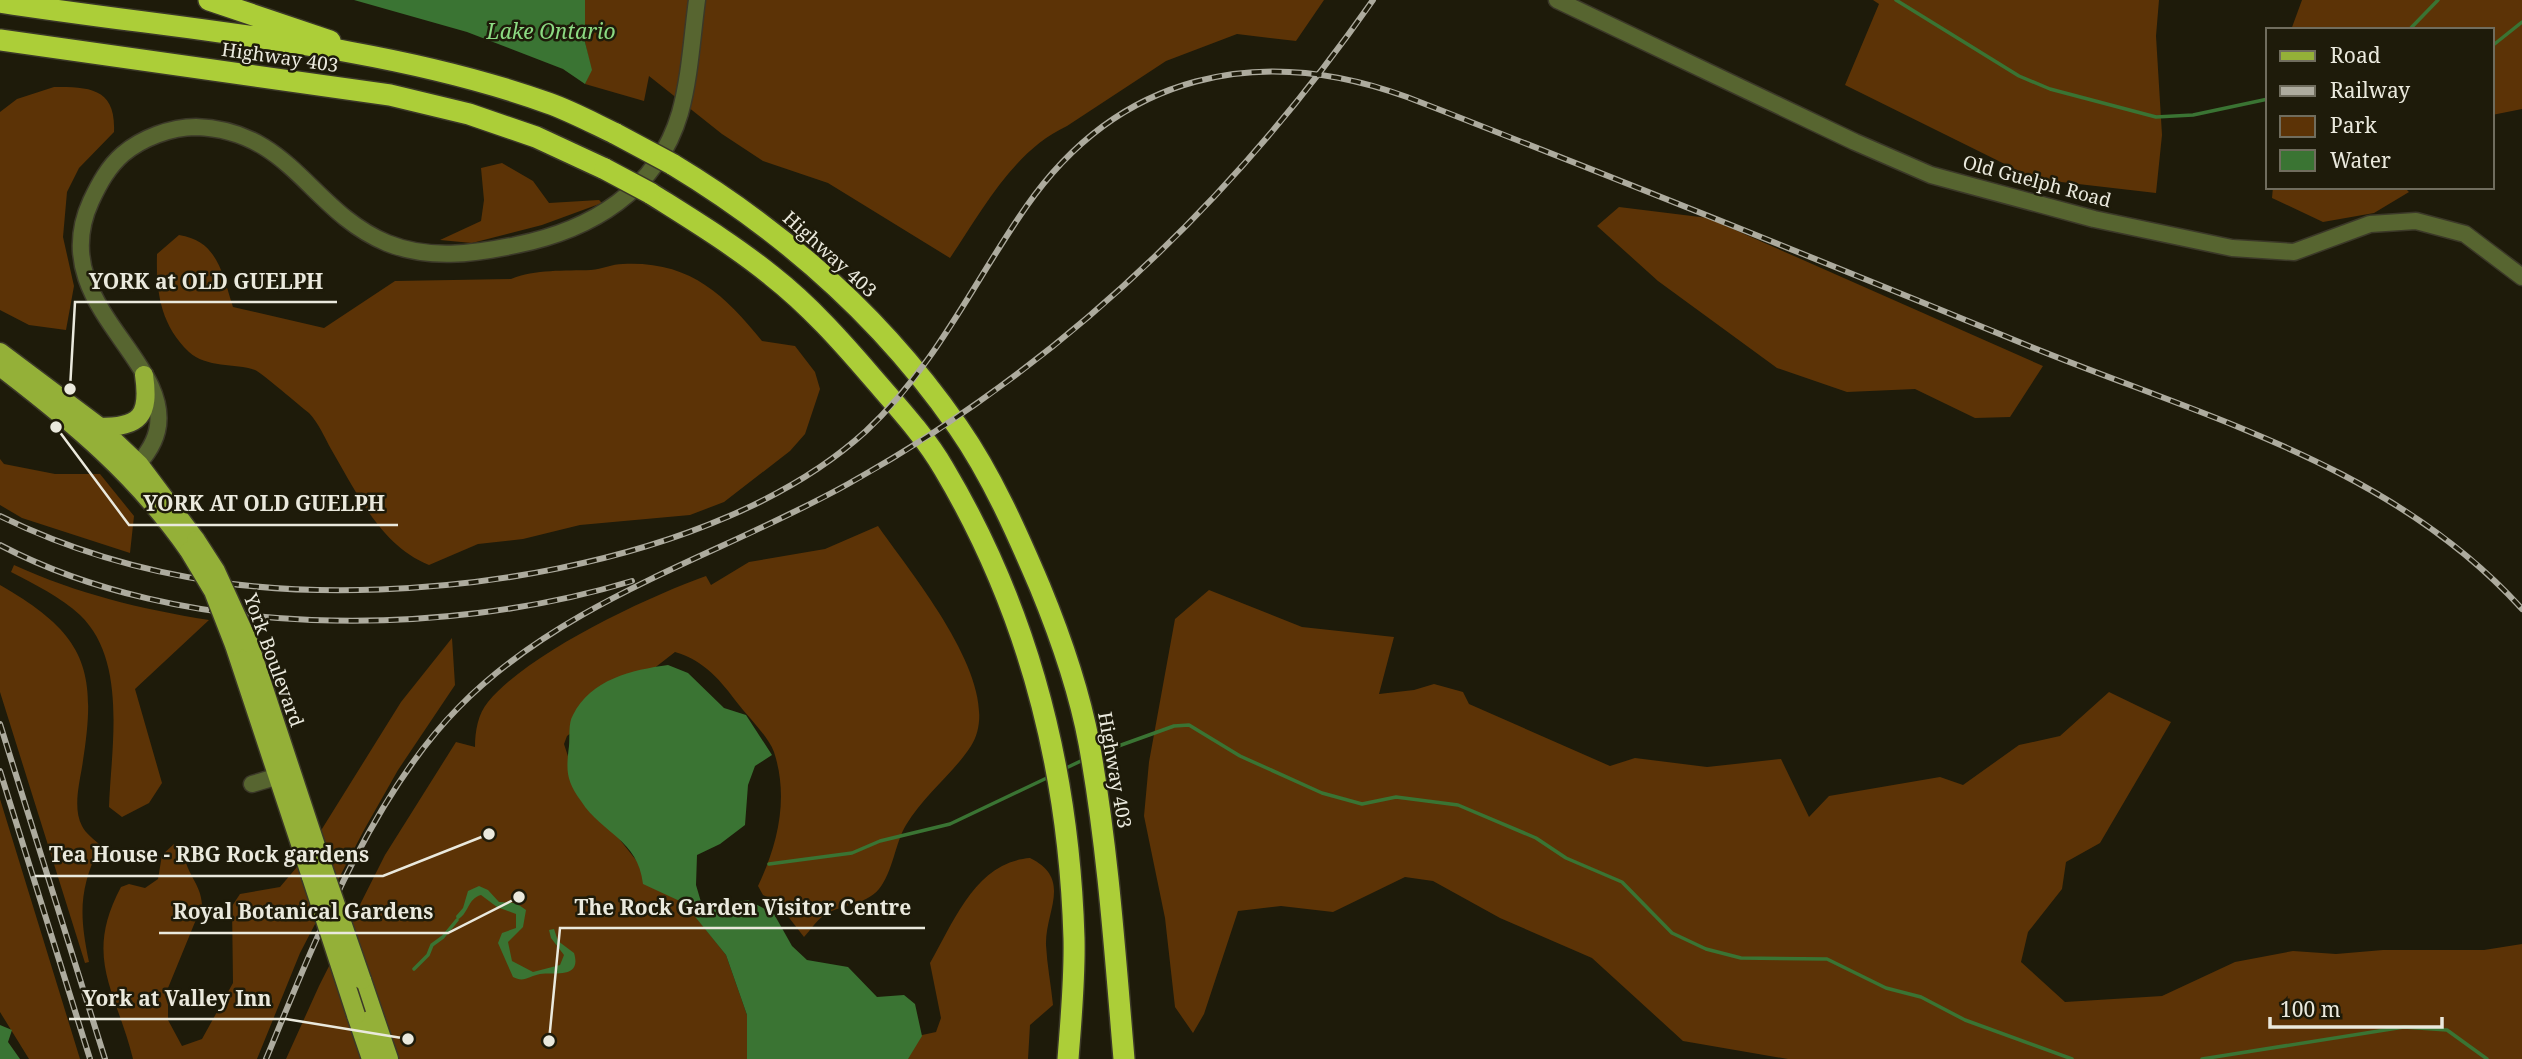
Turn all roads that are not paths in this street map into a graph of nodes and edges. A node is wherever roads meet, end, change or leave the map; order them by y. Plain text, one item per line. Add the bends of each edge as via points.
1 (209, 0) edge
2 (697, 0) edge
3 (1557, 0) edge
4 (0, 2) edge
5 (1586, 6) edge
6 (0, 40) edge
7 (0, 53) edge
8 (385, 60) junction
9 (227, 73) junction
10 (2522, 277) edge
11 (0, 352) edge
12 (0, 367) edge
13 (144, 375) junction
14 (100, 427) junction
15 (134, 469) junction
16 (285, 775) junction
17 (251, 784) dead end
18 (1107, 860) junction
19 (319, 878) junction
20 (1073, 981) junction
21 (371, 1059) edge
22 (389, 1059) edge
23 (1068, 1059) edge
24 (1080, 1059) edge
25 (1124, 1059) edge
26 (1136, 1059) edge

1 - 8 highway
2 - 13 street via 679,115 646,179 619,205 577,228 529,243 480,253 437,255 386,243 349,219 268,147 222,128 182,127 152,136 123,154 101,179 83,219 80,256 90,293
3 - 5 street, Old Guelph Road
4 - 8 highway, Highway 403
5 - 10 street, Old Guelph Road via 1855,142 1931,175 2094,219 2232,248 2294,252 2370,224 2416,221 2465,234
6 - 9 highway, Highway 403
7 - 9 highway
8 - 18 highway, Highway 403, bridge via 549,103 672,164 733,201 808,259 894,349 958,428 1024,550 1068,660 1089,742
9 - 20 highway, Highway 403, bridge via 390,95 536,136 650,193 773,277 844,344 944,468 1010,599 1038,682 1058,770 1071,877
11 - 14 main road, York Boulevard
12 - 15 main road, York Boulevard
13 - 14 main road via 147,396 139,418 126,426
13 - 15 street via 159,416 153,444
14 - 15 main road, York Boulevard
15 - 16 main road, York Boulevard, bridge via 193,545 242,644
16 - 17 street
16 - 19 main road, York Boulevard
18 - 25 highway, Highway 403
18 - 26 highway
19 - 21 main road, York Boulevard, bridge
19 - 22 main road, York Boulevard, bridge
20 - 23 highway, Highway 403
20 - 24 highway

